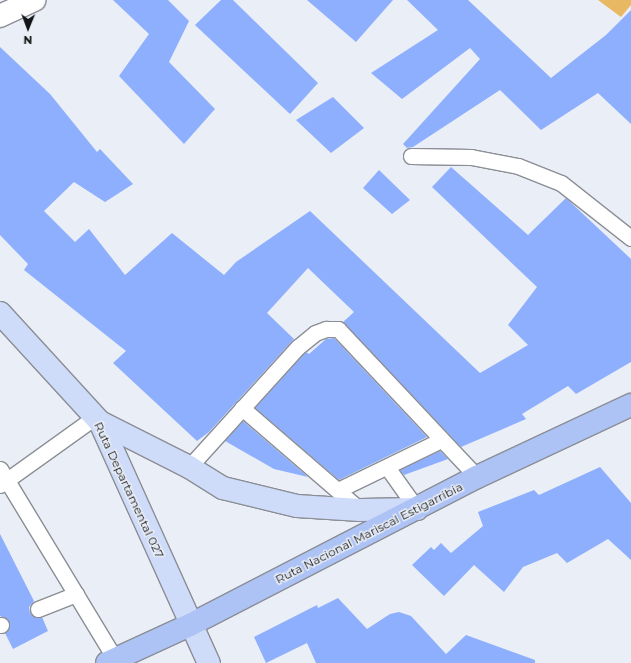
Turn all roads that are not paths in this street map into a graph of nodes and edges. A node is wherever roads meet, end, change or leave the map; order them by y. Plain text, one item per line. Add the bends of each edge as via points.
1 (34, 0) edge
2 (0, 16) edge
3 (411, 156) dead end
4 (631, 238) edge
5 (0, 314) edge
6 (631, 405) edge
7 (242, 408) junction
8 (98, 419) junction
9 (441, 440) junction
10 (189, 467) junction
11 (387, 467) junction
12 (3, 478) edge
13 (477, 478) junction
14 (338, 490) junction
15 (417, 509) junction
16 (360, 510) junction
17 (76, 594) junction
18 (38, 609) dead end
19 (190, 625) junction
20 (111, 661) edge
21 (209, 663) edge

1 - 2 street
3 - 4 lane via 471,157 518,166 561,183
5 - 8 main road, Ruta Departamental 027
6 - 13 highway, Ruta Nacional Mariscal Estigarribia
7 - 9 lane via 298,347 315,333 326,329 338,329
7 - 10 lane
7 - 14 lane
8 - 10 main road
8 - 12 lane
8 - 19 main road, Ruta Departamental 027
9 - 11 lane
9 - 13 lane
10 - 16 main road via 223,488 297,506
11 - 14 lane
11 - 15 lane
12 - 17 lane
13 - 15 highway, Ruta Nacional Mariscal Estigarribia
14 - 16 lane
15 - 16 main road
15 - 19 highway, Ruta Nacional Mariscal Estigarribia
17 - 18 lane
17 - 20 lane
19 - 20 highway, Ruta Nacional Mariscal Estigarribia
19 - 21 main road, Ruta Departamental 027

